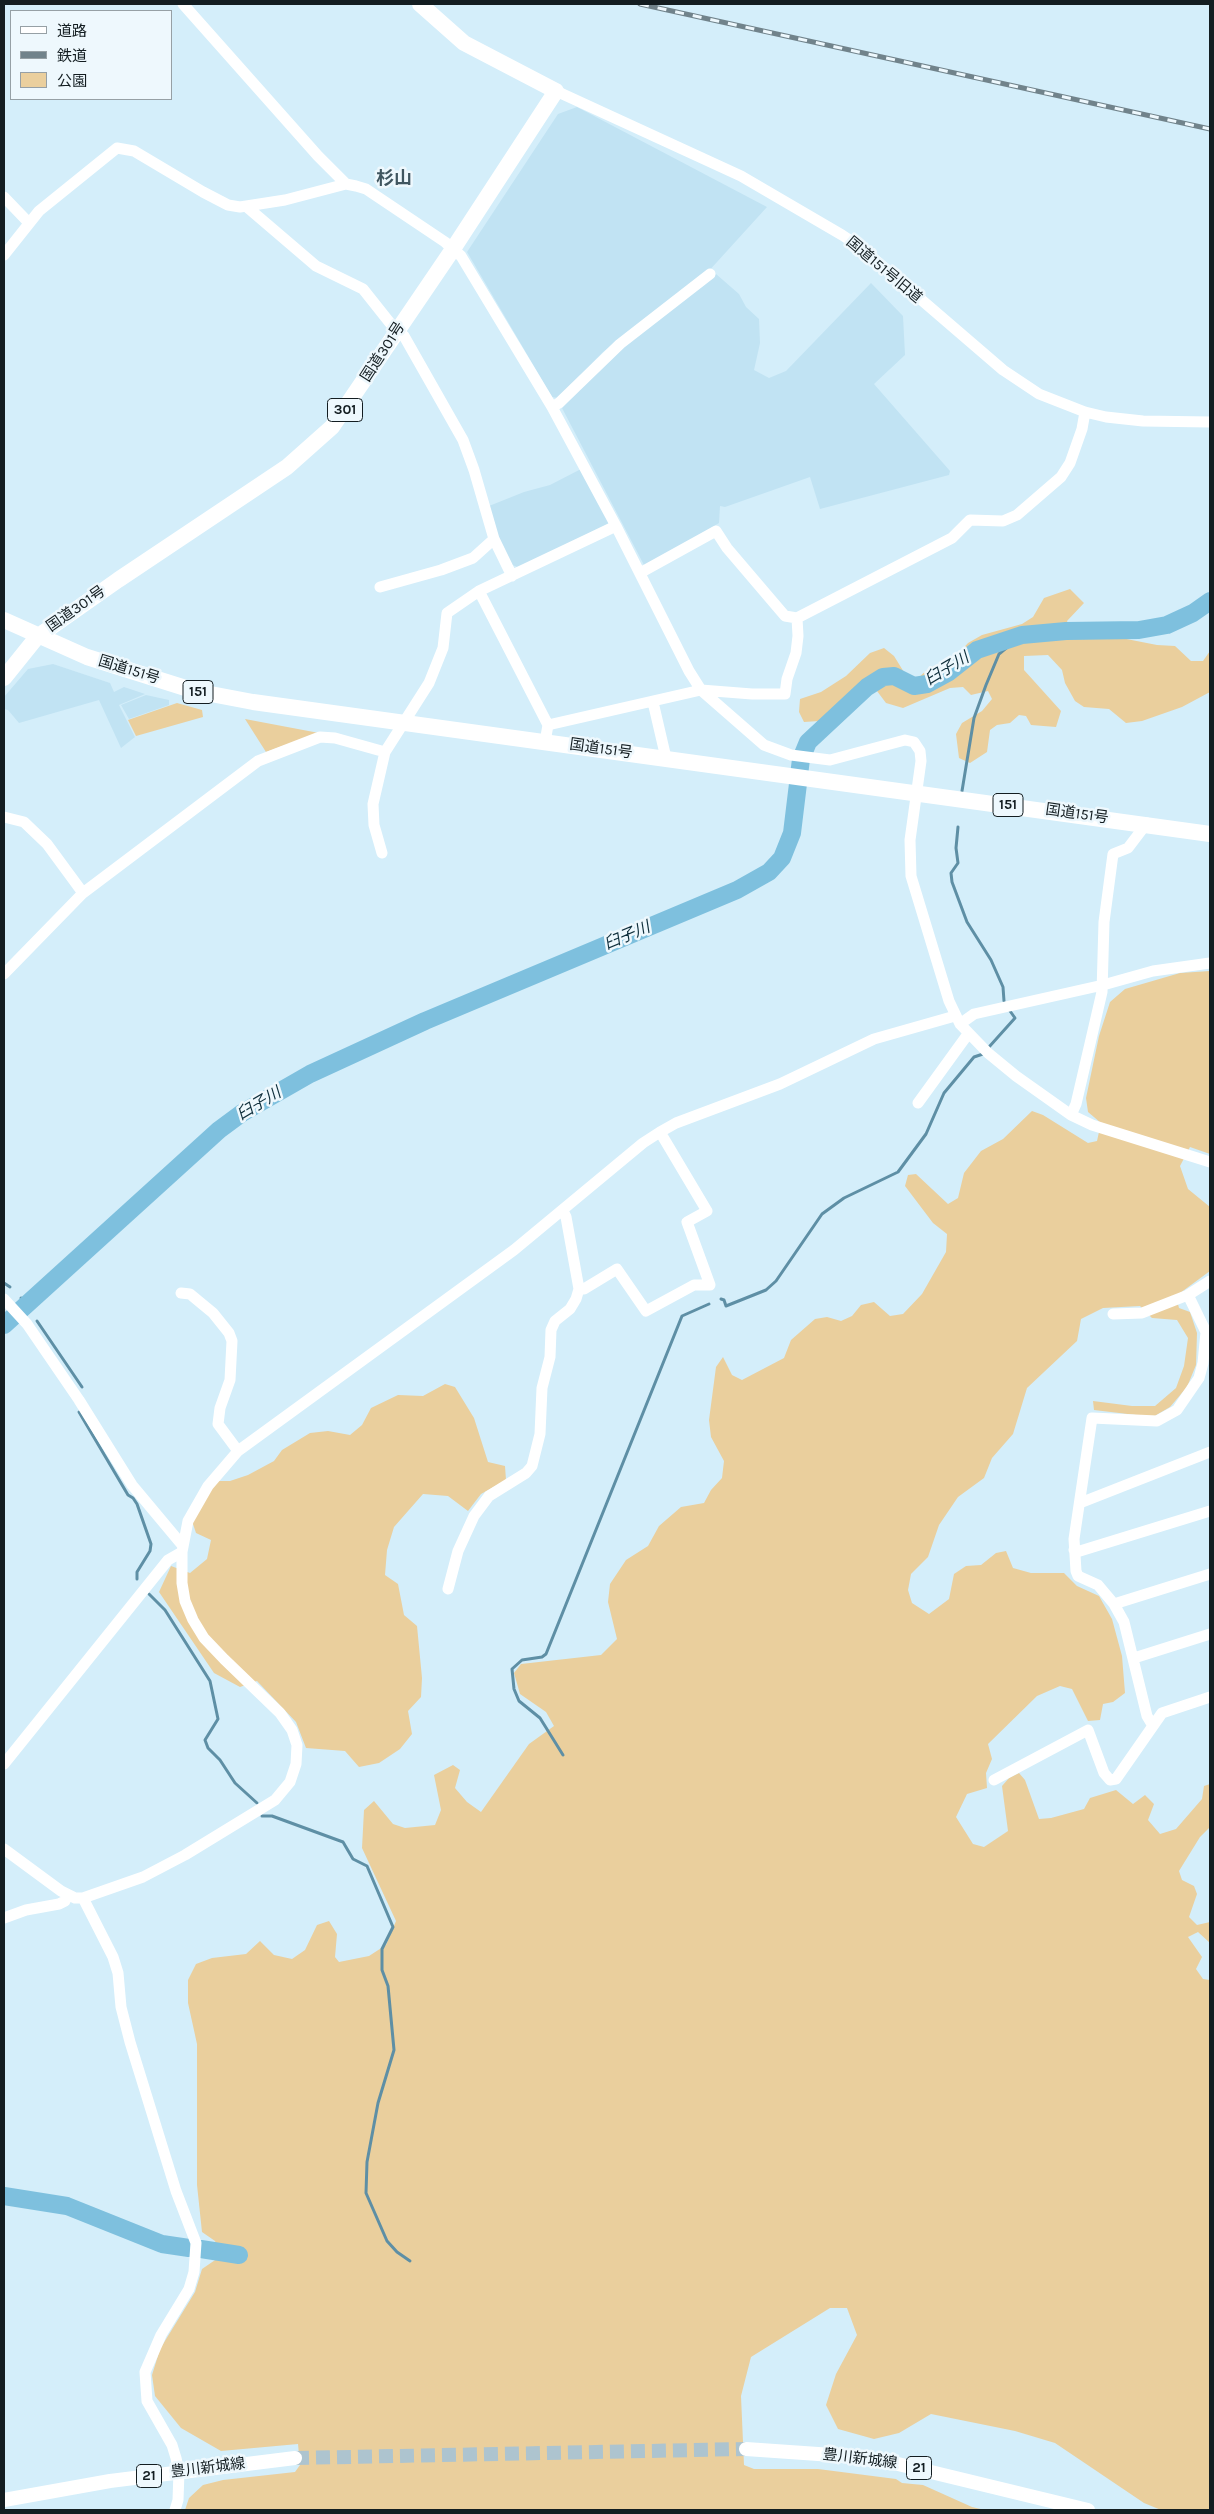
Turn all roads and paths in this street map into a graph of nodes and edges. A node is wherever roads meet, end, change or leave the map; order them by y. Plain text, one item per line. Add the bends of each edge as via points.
1 (183, 4) edge
2 (420, 4) edge
3 (556, 91) junction
4 (346, 184) junction
5 (4, 197) edge
6 (247, 207) junction
7 (29, 223) junction
8 (454, 249) junction
9 (4, 256) edge
10 (710, 274) dead end
11 (398, 329) junction
12 (552, 407) junction
13 (1085, 412) junction
14 (1210, 422) edge
15 (616, 526) junction
16 (494, 539) junction
17 (640, 573) junction
18 (512, 576) junction
19 (380, 587) dead end
20 (479, 591) junction
21 (797, 618) junction
22 (4, 620) edge
23 (37, 637) junction
24 (4, 678) edge
25 (701, 690) junction
26 (653, 702) junction
27 (403, 722) junction
28 (548, 725) junction
29 (545, 742) junction
30 (385, 752) junction
31 (666, 758) junction
32 (917, 792) junction
33 (4, 817) edge
34 (1147, 823) junction
35 (1210, 834) edge
36 (382, 853) dead end
37 (83, 893) junction
38 (1210, 963) edge
39 (4, 974) edge
40 (1103, 985) junction
41 (957, 1020) junction
42 (968, 1034) junction
43 (918, 1103) dead end
44 (1071, 1115) junction
45 (660, 1132) junction
46 (1210, 1162) edge
47 (563, 1211) junction
48 (1210, 1282) edge
49 (579, 1289) junction
50 (181, 1293) dead end
51 (1188, 1295) junction
52 (6, 1301) edge
53 (1113, 1314) dead end
54 (1208, 1332) edge
55 (238, 1451) junction
56 (1210, 1452) edge
57 (1080, 1502) junction
58 (1210, 1511) edge
59 (182, 1549) junction
60 (1074, 1550) junction
61 (1210, 1574) edge
62 (448, 1589) dead end
63 (1114, 1604) junction
64 (1210, 1634) edge
65 (1134, 1658) junction
66 (1210, 1697) edge
67 (1154, 1726) junction
68 (4, 1764) edge
69 (994, 1780) dead end
70 (4, 1850) edge
71 (67, 1895) junction
72 (83, 1898) junction
73 (4, 1918) edge
74 (746, 2450) tunnel mouth
75 (295, 2458) tunnel mouth
76 (179, 2472) junction
77 (4, 2500) edge
78 (175, 2510) edge
79 (1088, 2510) edge

1 - 4 street
2 - 3 highway via 470,47
3 - 8 highway, 国道301号 / 301
3 - 13 street, 国道151号旧道 via 734,173 814,217 860,247 1023,386
4 - 6 street
4 - 8 street via 366,189
5 - 7 street
6 - 7 street via 228,205 134,151 117,148
6 - 11 street via 316,266 362,289
7 - 9 street
8 - 11 highway, 国道301号 / 301
8 - 12 street
10 - 12 street via 620,344
11 - 16 street via 463,440
11 - 23 highway, 国道301号 / 301 via 344,412 310,448 287,467
12 - 15 street
13 - 14 street, 国道151号旧道 via 1143,421
13 - 21 street via 1070,463 1061,477 1017,515 1003,521 970,520 952,538
15 - 17 street
15 - 18 street
16 - 18 street
16 - 19 street via 473,558
17 - 21 street via 716,531 778,609 785,616
17 - 25 street
18 - 20 street
20 - 27 street via 447,613 443,648 429,683
20 - 28 street
21 - 25 street via 796,653 785,694
22 - 23 highway, 国道151号 / 151
23 - 24 highway, 国道301号 / 301
23 - 27 highway, 国道151号 / 151 via 87,657 195,691 359,718
25 - 26 street
25 - 32 street via 758,740 791,755 818,760 844,757 905,740 914,742 920,751 921,761
26 - 28 street
26 - 31 street
27 - 29 highway, 国道151号 / 151
27 - 30 street
28 - 29 street
29 - 31 highway, 国道151号 / 151
30 - 36 street via 373,804 374,825
30 - 37 street via 320,737 258,762
31 - 32 highway, 国道151号 / 151
32 - 34 highway, 国道151号 / 151
32 - 41 street via 910,840 910,876
33 - 37 street via 24,822 47,844
34 - 35 highway, 国道151号 / 151
34 - 40 street via 1128,848 1113,854 1104,922
37 - 39 street
38 - 40 street via 1152,970
40 - 41 street
40 - 44 street
41 - 42 street
41 - 45 street via 874,1039 780,1084
42 - 43 street
42 - 44 street via 1016,1076
44 - 46 street via 1092,1125
45 - 47 street
45 - 49 street via 706,1210 687,1222 710,1284 694,1284 646,1310 617,1269
47 - 49 street
47 - 55 street via 434,1310
48 - 51 street
49 - 62 street via 570,1309 555,1321 551,1330 550,1357 542,1388 540,1434 532,1466 489,1496 474,1516 458,1551
50 - 55 street via 190,1294 213,1313 232,1341 230,1380 218,1424
51 - 53 street via 1142,1313
51 - 54 street
52 - 59 street via 79,1400 132,1485
54 - 57 street via 1199,1378 1178,1410 1157,1421 1147,1422 1092,1418
55 - 59 street via 208,1486 188,1521
56 - 57 street
57 - 60 street
58 - 60 street via 1080,1551
59 - 68 street via 168,1560
59 - 72 street via 182,1583 193,1620 204,1638 280,1712 297,1745 296,1764 290,1782 275,1800 143,1877
60 - 63 street via 1078,1576 1095,1582
61 - 63 street
63 - 65 street via 1128,1633
64 - 65 street
65 - 67 street via 1147,1716
66 - 67 street via 1162,1713
67 - 69 street via 1116,1779 1110,1780 1104,1773 1088,1730
70 - 71 street
71 - 72 street
71 - 73 street via 59,1904
72 - 76 street via 116,1965 121,2008 130,2042 176,2191 196,2242 194,2272 189,2288 161,2335 145,2372 147,2401 172,2445
74 - 79 main road, 豊川新城線 / 21 via 847,2456 898,2464
75 - 76 main road, 豊川新城線 / 21
76 - 77 main road, 豊川新城線 / 21 via 110,2480
76 - 78 street

